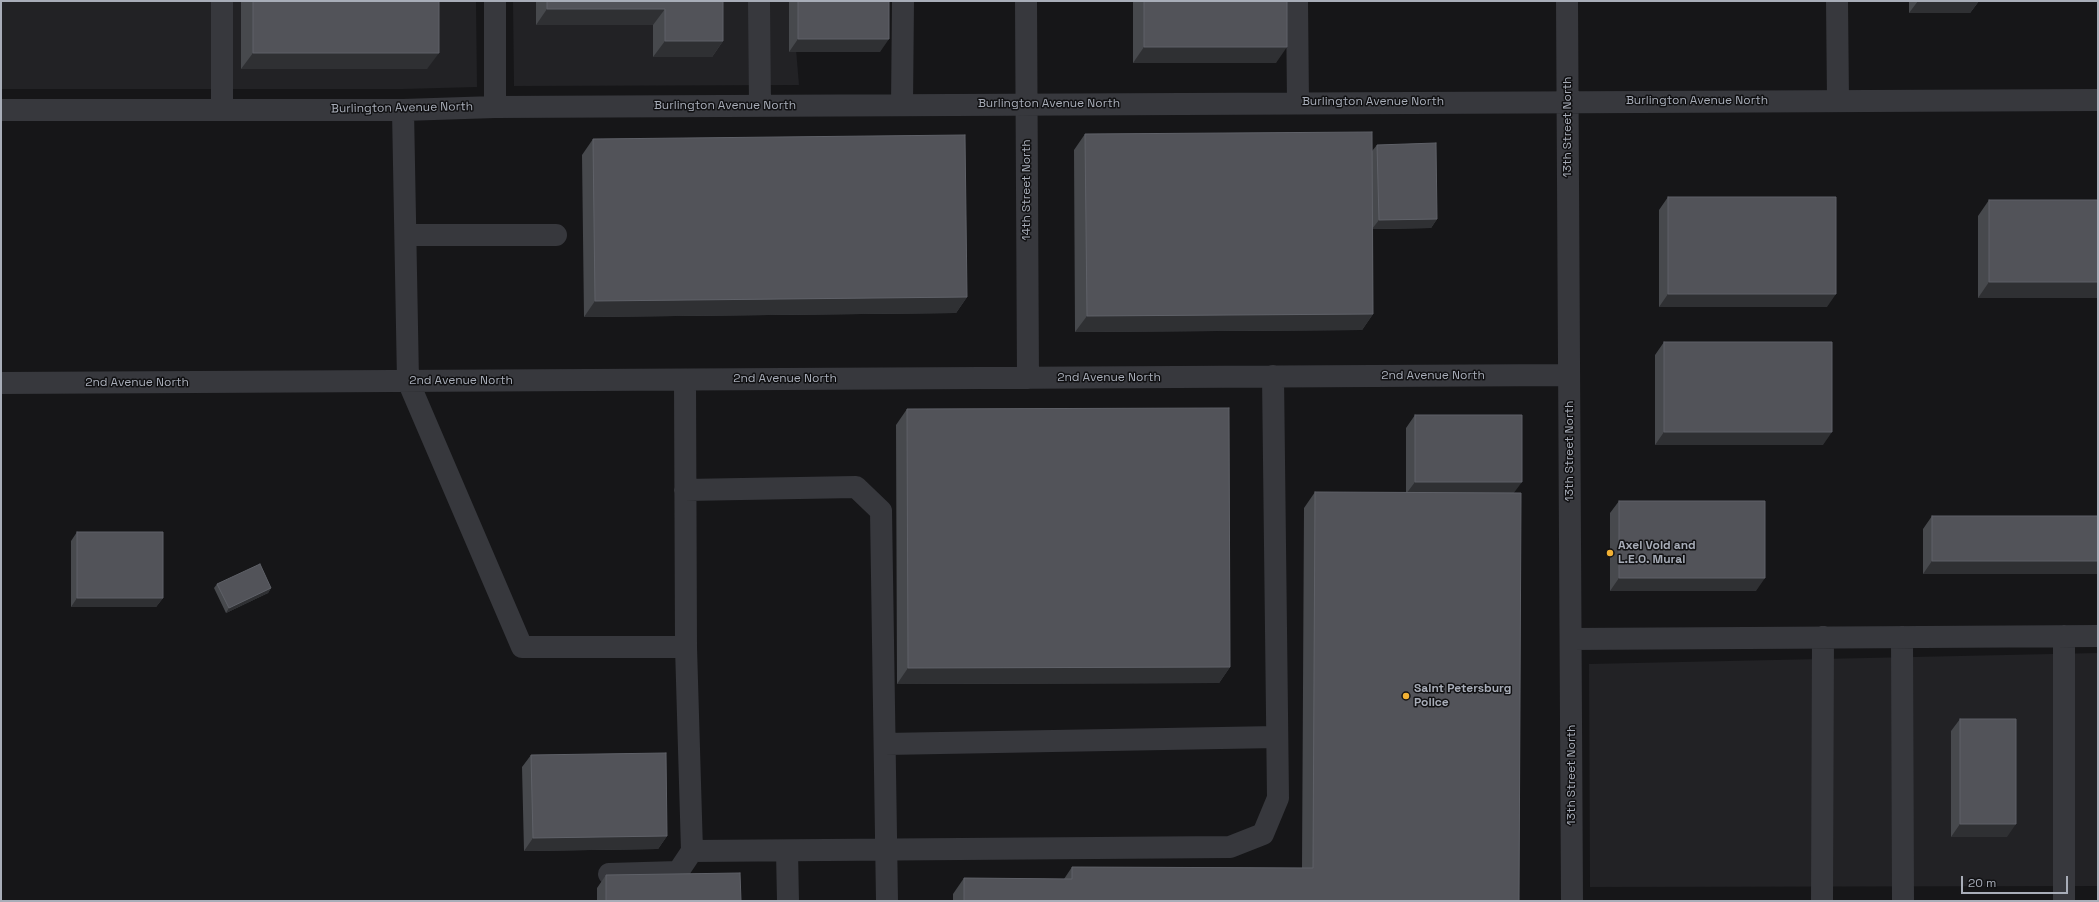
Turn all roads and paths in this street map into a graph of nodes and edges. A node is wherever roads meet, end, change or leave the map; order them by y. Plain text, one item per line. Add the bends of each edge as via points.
1 (222, 1) edge
2 (495, 1) edge
3 (759, 1) edge
4 (903, 1) edge
5 (1026, 1) edge
6 (1297, 1) edge
7 (1567, 1) edge
8 (1837, 1) edge
9 (1838, 100) junction
10 (2098, 100) edge
11 (1568, 102) junction
12 (1298, 103) junction
13 (1026, 104) junction
14 (902, 105) junction
15 (760, 106) junction
16 (495, 107) junction
17 (222, 109) junction
18 (1, 110) edge
19 (403, 110) junction
20 (406, 234) junction
21 (556, 235) dead end
22 (1569, 374) junction
23 (1273, 376) junction
24 (1028, 378) junction
25 (685, 380) junction
26 (408, 381) junction
27 (1, 383) edge
28 (685, 490) junction
29 (2064, 636) junction
30 (2098, 636) edge
31 (1823, 637) junction
32 (1902, 637) junction
33 (1571, 639) junction
34 (686, 647) junction
35 (1277, 737) junction
36 (885, 744) junction
37 (887, 850) junction
38 (692, 851) junction
39 (787, 851) junction
40 (609, 874) edge
41 (788, 901) edge
42 (887, 901) edge
43 (1572, 901) edge
44 (1822, 901) edge
45 (1903, 901) edge
46 (2064, 901) edge

1 - 17 street
2 - 16 street
3 - 15 street
4 - 14 street
5 - 13 street, 14th Street North
6 - 12 street
7 - 11 street, 13th Street North
8 - 9 street
9 - 10 street, Burlington Avenue North
9 - 11 street, Burlington Avenue North
11 - 12 street, Burlington Avenue North
11 - 22 street, 13th Street North
12 - 13 street, Burlington Avenue North
13 - 14 street, Burlington Avenue North
13 - 24 street, 14th Street North
14 - 15 street, Burlington Avenue North
15 - 16 street, Burlington Avenue North
16 - 19 street, Burlington Avenue North
17 - 18 street, Burlington Avenue North
17 - 19 street, Burlington Avenue North
19 - 20 street
20 - 21 street
20 - 26 street
22 - 23 street, 2nd Avenue North
22 - 33 street, 13th Street North
23 - 24 street, 2nd Avenue North
23 - 35 street
24 - 25 street, 2nd Avenue North
25 - 26 street, 2nd Avenue North
25 - 28 street
26 - 27 street, 2nd Avenue North
26 - 34 street via 522,648
28 - 34 street
28 - 36 street via 856,487 881,511
29 - 30 street
29 - 32 street
29 - 46 street
31 - 32 street
31 - 33 street
31 - 44 street
32 - 45 street
33 - 43 street, 13th Street North
34 - 38 street
35 - 36 street
35 - 37 street via 1278,798 1263,834 1230,847
36 - 37 street
37 - 39 street
37 - 42 street
38 - 39 street
38 - 40 street via 678,872
39 - 41 street

